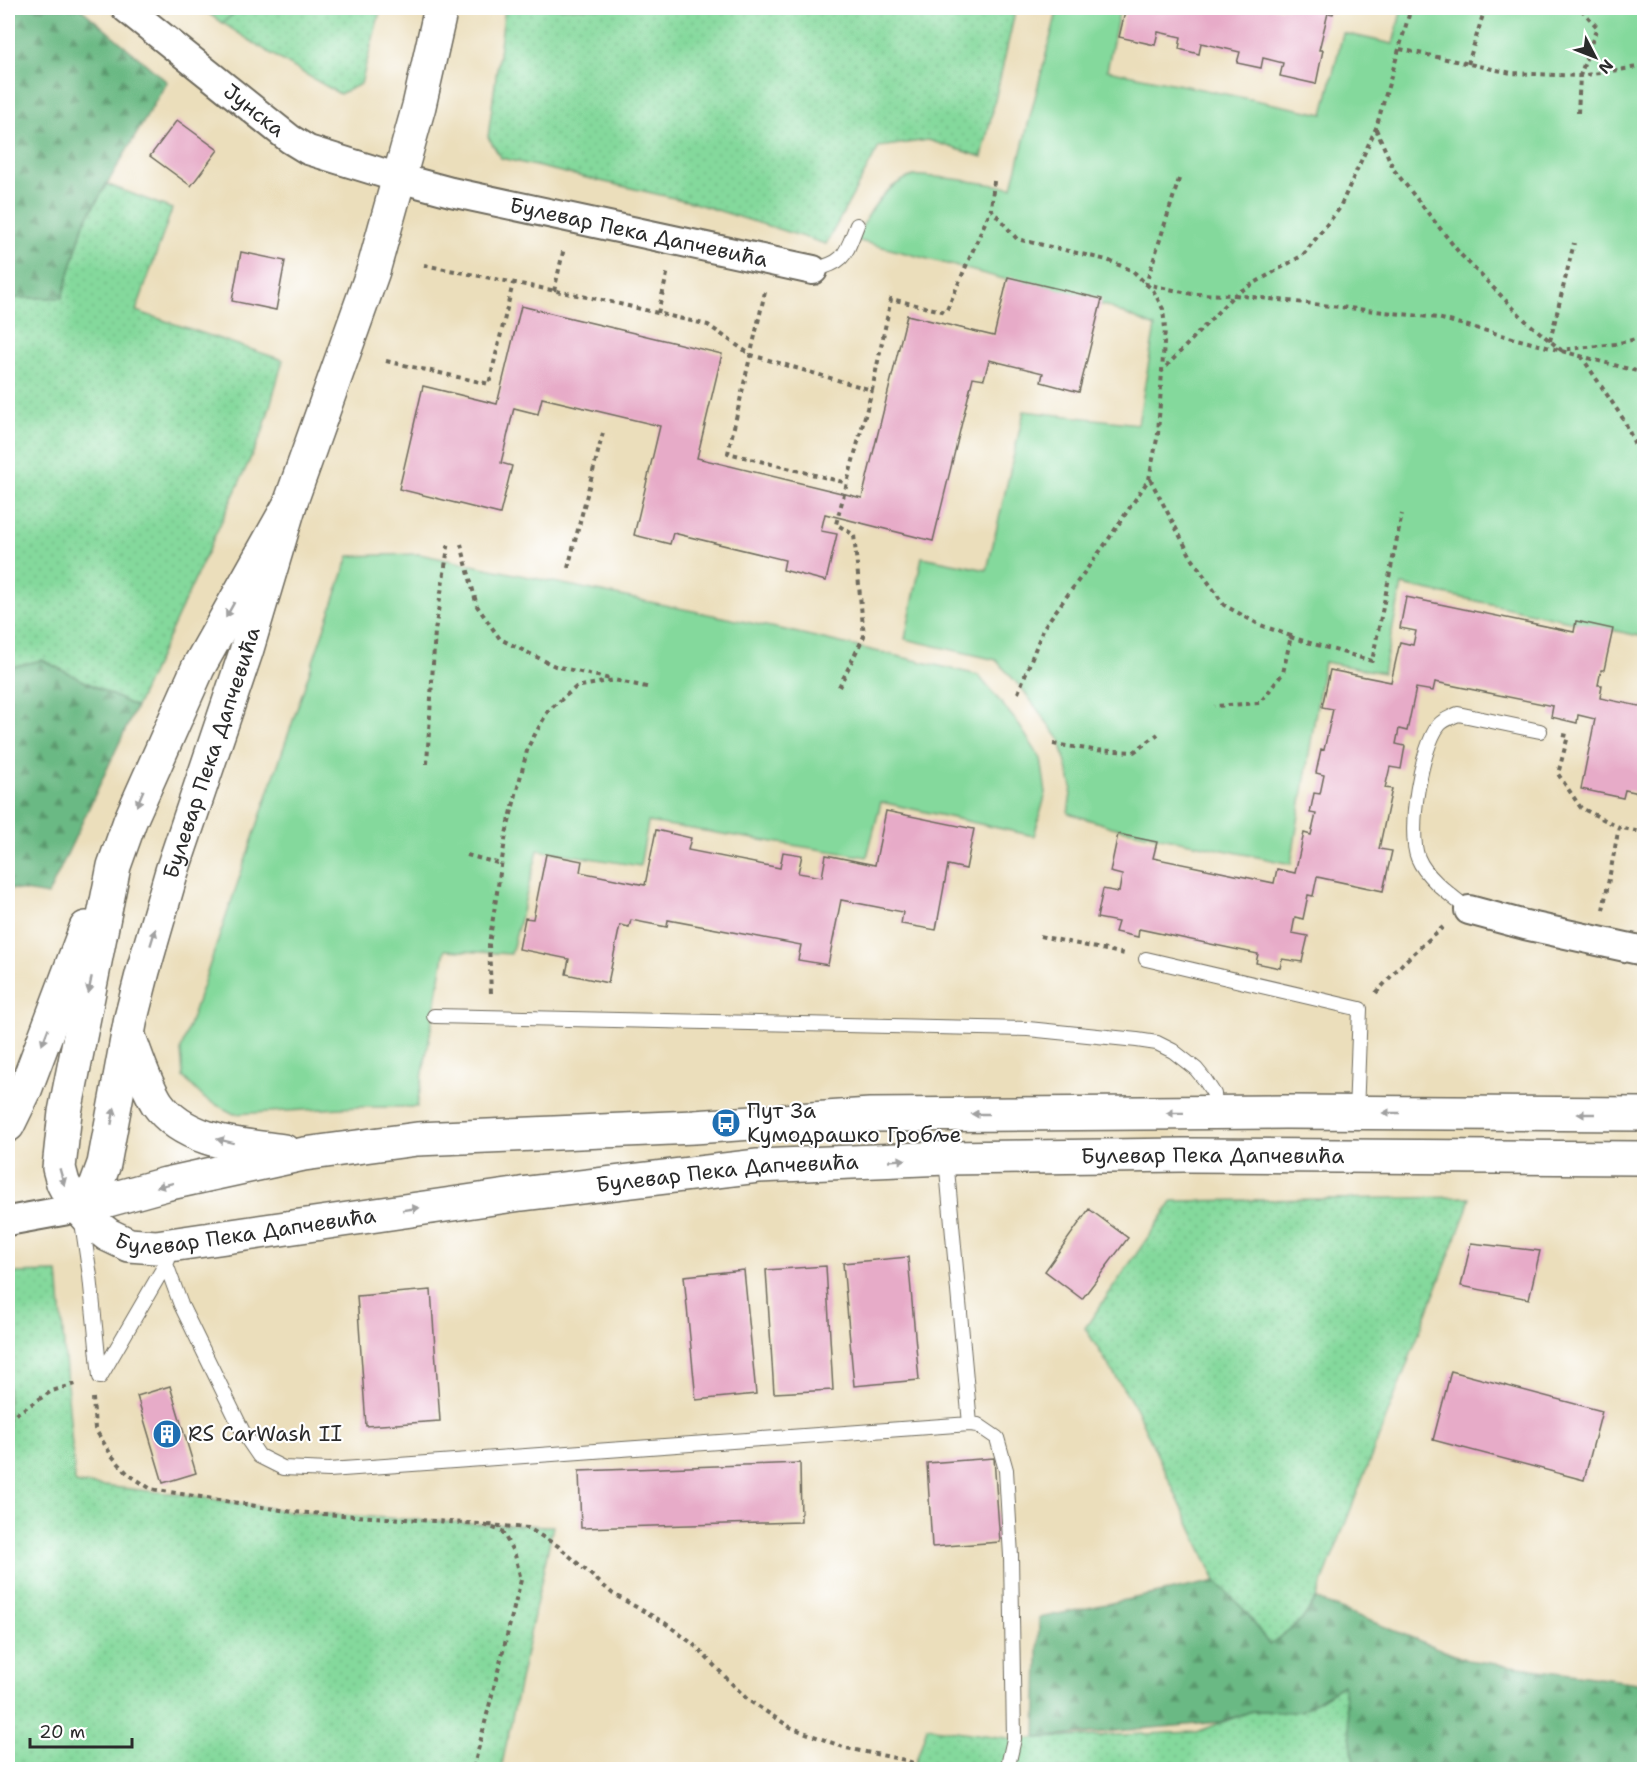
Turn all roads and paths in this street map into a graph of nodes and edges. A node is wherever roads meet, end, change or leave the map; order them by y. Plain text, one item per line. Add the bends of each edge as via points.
1 (126, 8) edge
2 (441, 8) edge
3 (1411, 8) edge
4 (1485, 8) edge
5 (1580, 8) edge
6 (1400, 49) junction
7 (1468, 64) junction
8 (1644, 66) edge
9 (1580, 76) junction
10 (1578, 112) dead end
11 (1376, 128) junction
12 (399, 178) junction
13 (1179, 179) dead end
14 (994, 181) dead end
15 (992, 209) junction
16 (857, 225) dead end
17 (676, 240) junction
18 (1574, 243) dead end
19 (772, 261) junction
20 (423, 266) dead end
21 (813, 270) joint
22 (557, 279) dead end
23 (513, 283) junction
24 (1146, 284) junction
25 (554, 291) junction
26 (1234, 295) junction
27 (658, 313) junction
28 (1644, 337) edge
29 (1550, 341) junction
30 (1561, 350) junction
31 (751, 354) junction
32 (1581, 355) junction
33 (386, 361) dead end
34 (1162, 371) junction
35 (1644, 373) edge
36 (872, 390) junction
37 (604, 429) dead end
38 (1644, 465) edge
39 (1149, 479) junction
40 (847, 483) junction
41 (290, 504) junction
42 (1402, 514) dead end
43 (449, 541) dead end
44 (461, 544) dead end
45 (1644, 563) edge
46 (568, 568) dead end
47 (1644, 585) edge
48 (1290, 637) junction
49 (614, 680) junction
50 (839, 687) dead end
51 (651, 688) dead end
52 (1018, 693) dead end
53 (1214, 706) dead end
54 (1540, 731) joint
55 (1158, 734) dead end
56 (1053, 744) dead end
57 (427, 764) dead end
58 (1619, 827) junction
59 (1644, 833) edge
60 (467, 855) dead end
61 (501, 864) junction
62 (114, 866) junction
63 (1469, 910) joint
64 (1040, 936) dead end
65 (1596, 941) junction
66 (1425, 943) dead end
67 (1644, 951) edge
68 (1146, 959) joint
69 (1360, 1009) junction
70 (434, 1016) dead end
71 (492, 1017) junction
72 (128, 1034) junction
73 (1215, 1113) junction
74 (1356, 1113) junction
75 (1644, 1114) edge
76 (8, 1125) edge
77 (304, 1154) junction
78 (946, 1158) junction
79 (1644, 1158) edge
80 (80, 1208) junction
81 (8, 1221) edge
82 (173, 1253) junction
83 (99, 1377) junction
84 (8, 1419) edge
85 (970, 1424) junction
86 (482, 1524) junction
87 (473, 1770) edge
88 (933, 1770) edge
89 (1007, 1770) edge

1 - 12 street, Јунска via 290,139 308,150
2 - 12 street, Булевар Пека Дапчевића
3 - 6 path
4 - 7 path
5 - 9 path via 1597,27
6 - 7 path
6 - 11 path
7 - 9 path via 1511,73
8 - 9 path
9 - 10 path
11 - 26 path via 1340,209 1303,255
11 - 29 path via 1394,170 1461,255
12 - 17 street, Булевар Пека Дапчевића
12 - 41 street, Булевар Пека Дапчевића via 373,271
13 - 24 path
14 - 15 path
15 - 24 path via 1017,239 1107,260 1133,271
15 - 36 path via 946,312 891,299
16 - 21 lane, Булевар Пека Дапчевића via 846,253 833,265
17 - 19 street, Булевар Пека Дапчевића
17 - 27 path
18 - 29 path
19 - 21 street, Булевар Пека Дапчевића
19 - 31 path
20 - 23 path
22 - 25 path
23 - 25 path
23 - 33 path via 489,384
24 - 26 path via 1192,294
24 - 34 path via 1163,309 1166,329
25 - 27 path
26 - 30 path via 1438,318
26 - 34 path
27 - 31 path via 708,325
28 - 30 path
29 - 30 path
30 - 32 path
31 - 36 path
31 - 40 path via 728,453
32 - 35 path
32 - 38 path via 1624,420
34 - 39 path via 1158,434
36 - 40 path
37 - 46 path
39 - 48 path via 1191,557 1224,605
39 - 52 path via 1044,627
40 - 50 path via 836,524 855,535 864,636
41 -> 62 street, Булевар Пека Дапчевића via 198,668 156,759
72 -> 41 street, Булевар Пека Дапчевића via 172,871 246,652
42 - 48 path via 1372,661
43 - 57 path via 435,631
44 - 49 path via 477,606 500,639 555,666
45 - 47 path via 1640,583
48 - 53 path via 1282,673 1260,703
49 - 51 path
49 - 61 path via 576,687 548,711 528,747
54 - 58 path via 1568,736 1558,774 1581,808
54 - 63 lane via 1458,714 1440,723 1430,739 1413,830 1418,859 1443,890
55 - 56 path via 1134,752
58 - 59 path
58 - 65 path
60 - 61 path
61 - 71 path via 489,944
62 -> 76 street via 88,921 25,1090
62 -> 80 street, Булевар Пека Дапчевића via 60,1151 63,1184
63 - 65 street
64 - 68 path
65 - 67 street
66 - 69 path
68 - 69 lane
69 - 74 lane
70 - 71 lane, Булевар Пека Дапчевића
71 - 73 lane, Булевар Пека Дапчевића via 1028,1029 1137,1040 1157,1043 1196,1069 1214,1094
77 -> 72 street via 233,1143 186,1129 157,1103
80 -> 72 street, Булевар Пека Дапчевића via 96,1185 104,1164
73 - 74 street, Булевар Пека Дапчевића
73 -> 77 street, Булевар Пека Дапчевића via 870,1115 417,1139
75 -> 74 street, Булевар Пека Дапчевића
77 -> 80 street, Булевар Пека Дапчевића via 166,1184
78 - 79 street, Булевар Пека Дапчевића via 1284,1154
82 -> 78 street, Булевар Пека Дапчевића via 521,1194 758,1166
78 - 85 lane
80 - 81 street
80 - 82 street, Булевар Пека Дапчевића via 108,1235 129,1245
80 - 83 lane
82 - 83 lane
82 - 85 lane via 181,1305 244,1434 259,1456 283,1468 329,1470
83 - 84 path via 52,1391
83 - 86 path via 91,1402 95,1429 128,1474 151,1489 292,1512
85 - 89 lane via 997,1438 1006,1470 1014,1739
86 - 87 path via 502,1531 515,1555 521,1580
86 - 88 path via 528,1528 558,1546 613,1594 693,1644 748,1700 790,1726 846,1748

